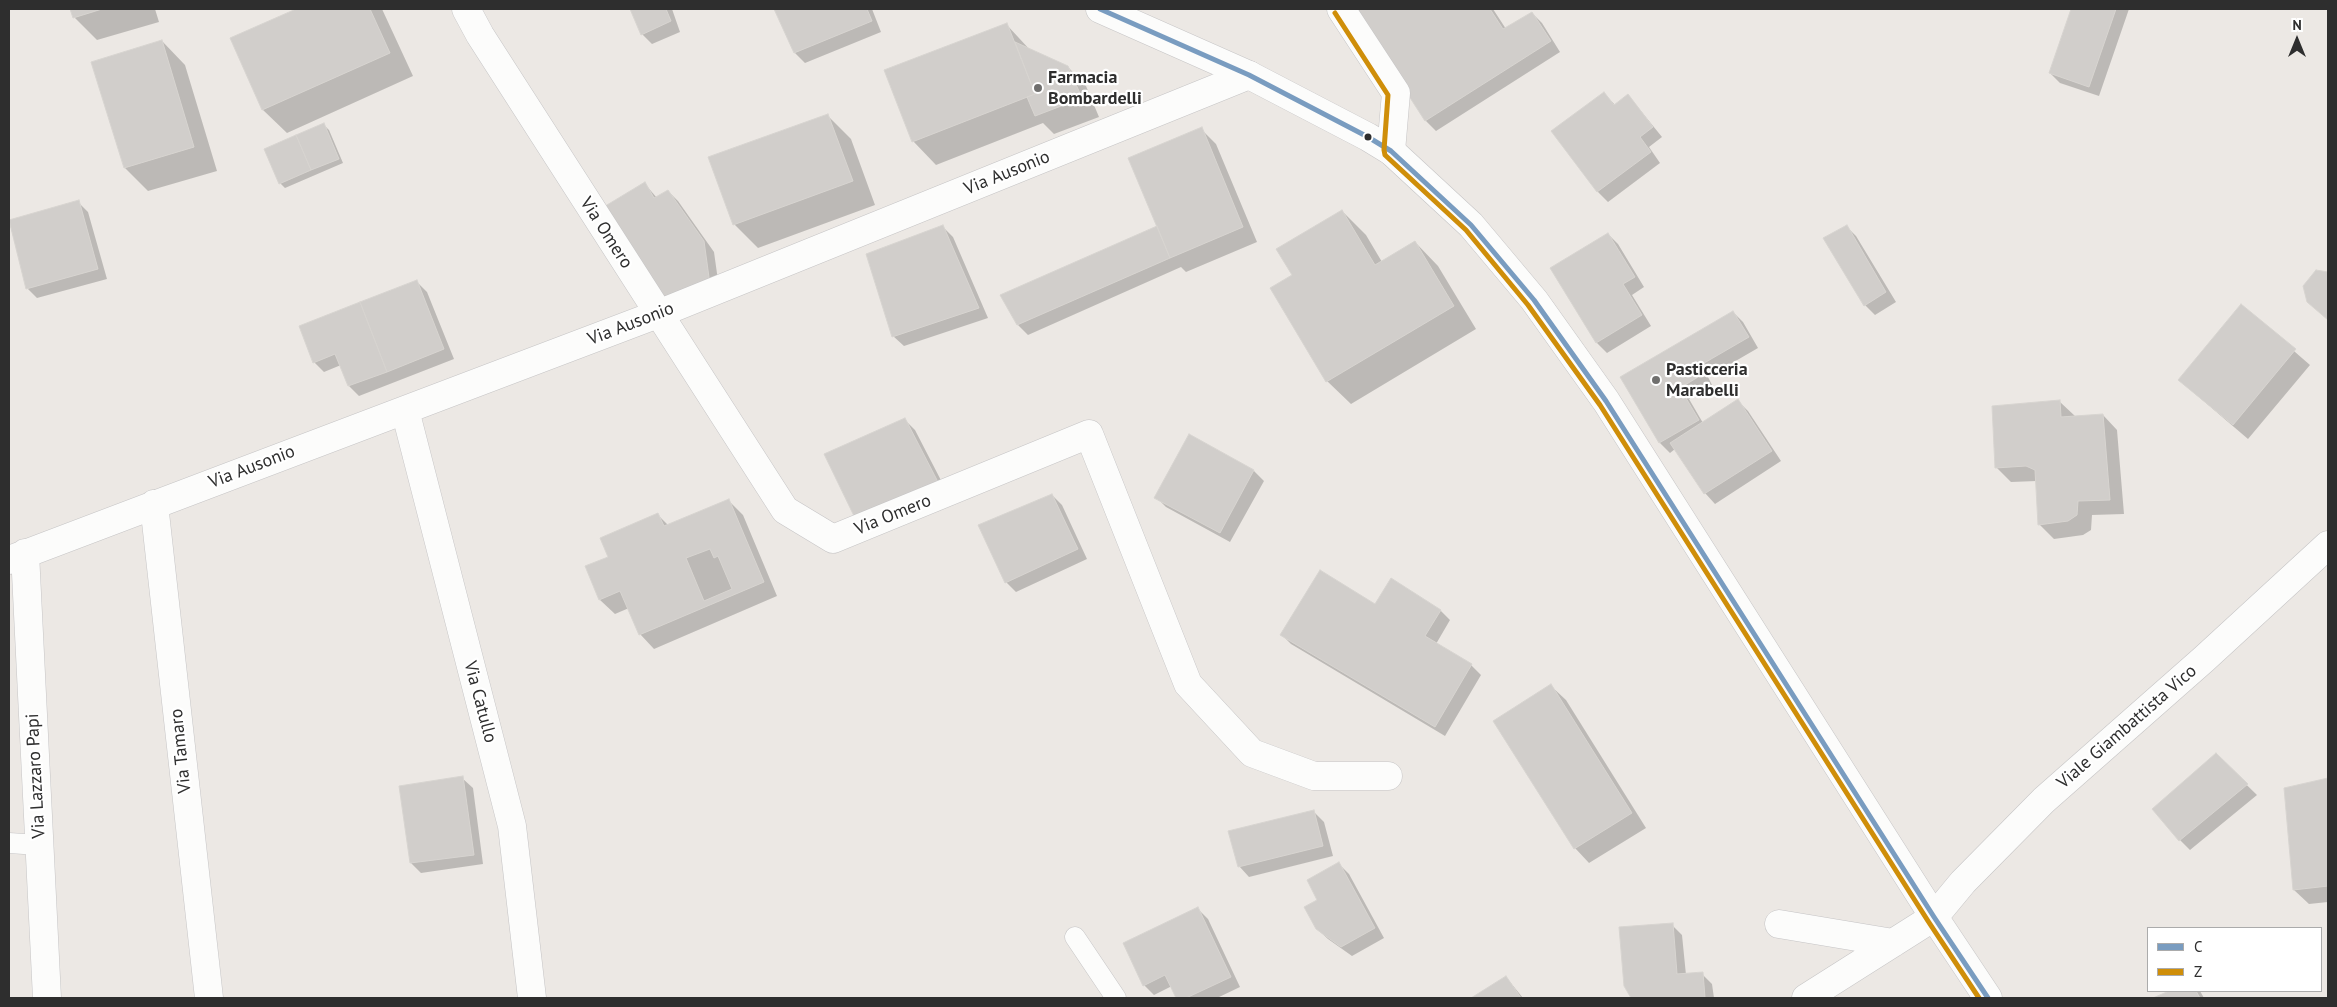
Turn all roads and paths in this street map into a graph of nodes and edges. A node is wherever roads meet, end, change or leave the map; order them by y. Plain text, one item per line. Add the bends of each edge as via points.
1 (466, 9) edge
2 (1100, 9) edge
3 (1341, 9) edge
4 (1249, 75) junction
5 (1391, 151) junction
6 (658, 314) junction
7 (405, 410) junction
8 (154, 504) junction
9 (2328, 545) edge
10 (17, 557) edge
11 (1388, 776) dead end
12 (9, 843) edge
13 (39, 845) junction
14 (1934, 917) junction
15 (1779, 924) dead end
16 (1075, 937) dead end
17 (1893, 943) junction
18 (47, 998) edge
19 (209, 998) edge
20 (532, 998) edge
21 (1116, 998) edge
22 (1806, 998) edge
23 (1988, 998) edge

1 - 6 street, Via Omero
2 - 4 street
3 - 5 street via 1396,93
4 - 5 street
4 - 6 street, Via Ausonio
5 - 14 street via 1471,226 1534,300 1606,401
6 - 7 street, Via Ausonio
6 - 11 street, Via Omero via 786,510 833,539 1089,434 1188,684 1252,753 1314,776
7 - 8 street, Via Ausonio
7 - 20 street, Via Catullo via 512,826
8 - 10 street, Via Ausonio
8 - 19 street, Via Tamaro
9 - 14 street, Viale Giambattista Vico via 2044,800 1963,882
10 - 13 street, Via Lazzaro Papi
12 - 13 lane
13 - 18 street, Via Lazzaro Papi
14 - 17 street, Viale Giambattista Vico
14 - 23 street
15 - 17 street
16 - 21 lane
17 - 22 street, Viale Giambattista Vico

